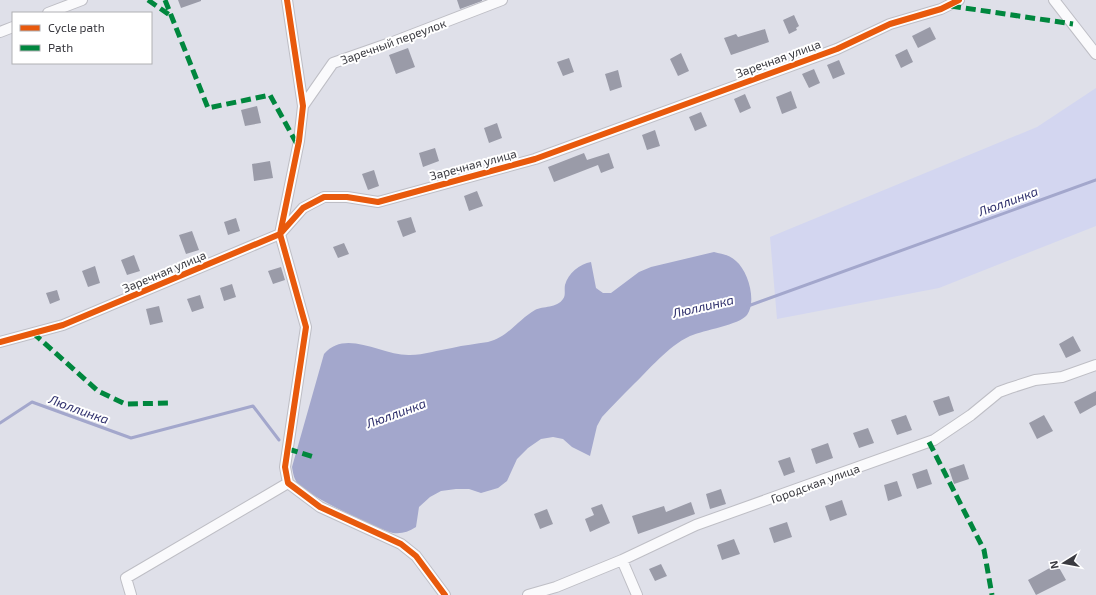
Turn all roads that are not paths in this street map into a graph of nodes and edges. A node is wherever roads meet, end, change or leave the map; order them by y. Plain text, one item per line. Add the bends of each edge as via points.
1 (82, 0) edge
2 (287, 0) edge
3 (502, 0) edge
4 (959, 0) edge
5 (1054, 0) edge
6 (51, 12) edge
7 (12, 27) edge
8 (0, 32) edge
9 (1096, 54) edge
10 (303, 106) junction
11 (280, 234) junction
12 (0, 342) edge
13 (1096, 365) edge
14 (288, 483) junction
15 (622, 560) junction
16 (131, 595) edge
17 (446, 595) edge
18 (528, 595) edge
19 (637, 595) edge

1 - 6 street
2 - 10 street
3 - 10 street, Заречный переулок via 333,63
4 - 11 street, Заречная улица via 941,9 890,24 837,49 535,159 378,202 324,196 303,208
5 - 9 street
7 - 8 street
10 - 11 street via 299,141
11 - 12 street, Заречная улица via 63,325
11 - 14 street via 306,327 285,467
13 - 15 street, Городская улица via 1062,377 1036,380 999,392 934,440 696,525
14 - 16 street via 126,578
14 - 17 street via 320,507 400,544 416,556
15 - 18 street, Городская улица via 556,587
15 - 19 street

